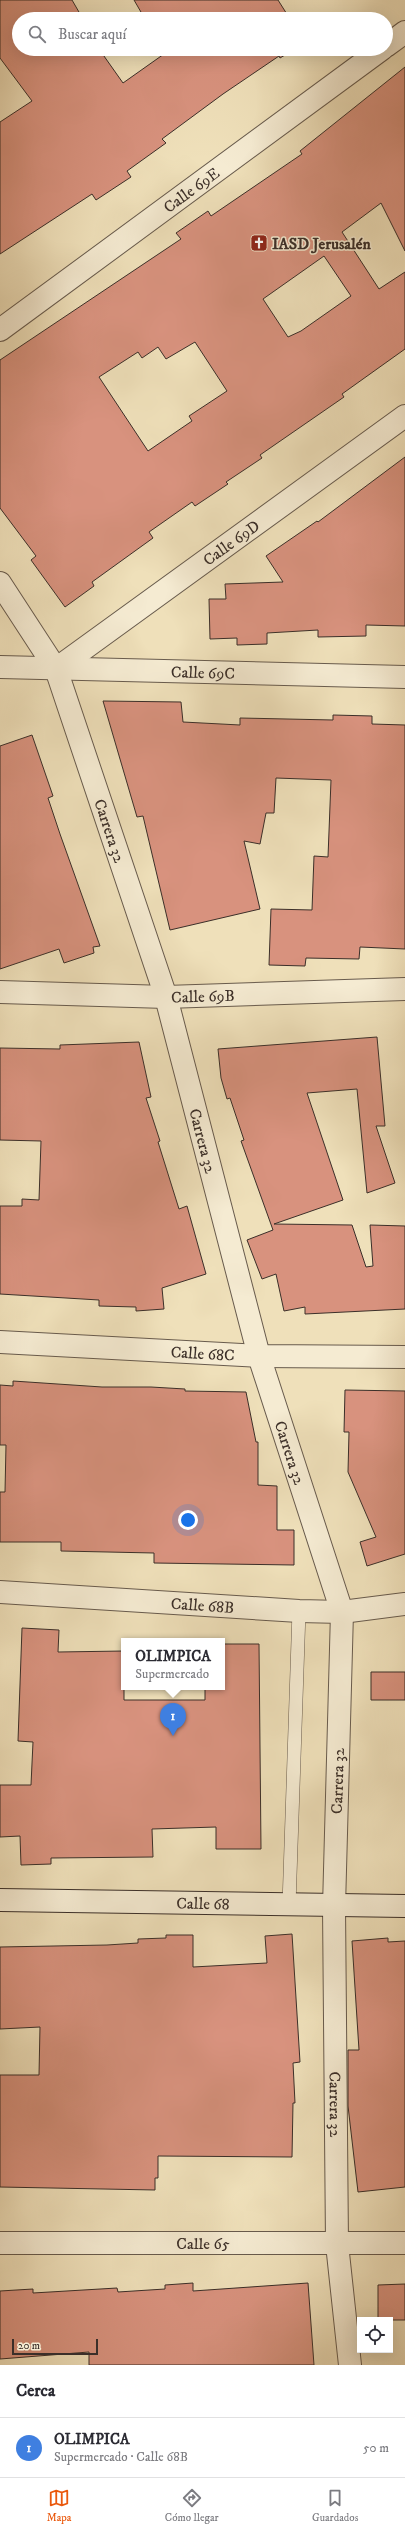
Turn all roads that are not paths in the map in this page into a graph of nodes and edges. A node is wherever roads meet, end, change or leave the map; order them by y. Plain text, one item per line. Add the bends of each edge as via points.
1 (405, 32) edge
2 (393, 41) edge
3 (372, 56) edge
4 (0, 330) edge
5 (405, 416) edge
6 (0, 583) edge
7 (0, 667) edge
8 (56, 669) junction
9 (405, 677) edge
10 (405, 989) edge
11 (0, 992) edge
12 (166, 996) junction
13 (0, 1342) edge
14 (259, 1356) junction
15 (405, 1357) edge
16 (0, 1592) edge
17 (405, 1604) edge
18 (299, 1612) junction
19 (342, 1612) junction
20 (0, 1900) edge
21 (289, 1905) junction
22 (405, 1906) edge
23 (334, 1907) junction
24 (0, 2243) edge
25 (405, 2243) edge
26 (337, 2244) junction
27 (350, 2365) edge

1 - 2 street
3 - 4 street, Calle 69E
5 - 8 street, Calle 69D
6 - 8 street, Carrera 32
7 - 8 street, Calle 69C
8 - 9 street, Calle 69C
8 - 12 street, Carrera 32
10 - 12 street, Calle 69B
11 - 12 street, Calle 69B
12 - 14 street, Carrera 32
13 - 14 street, Calle 68C
14 - 15 street, Calle 68C
14 - 19 street, Carrera 32
16 - 18 street, Calle 68B
17 - 19 street, Calle 68B
18 - 19 street, Calle 68B
18 - 21 lane
19 - 23 street, Carrera 32
20 - 21 street, Calle 68
21 - 23 street, Calle 68
22 - 23 street, Calle 68
23 - 26 street, Carrera 32
24 - 26 street, Calle 65
25 - 26 street, Calle 65
26 - 27 street, Carrera 32

